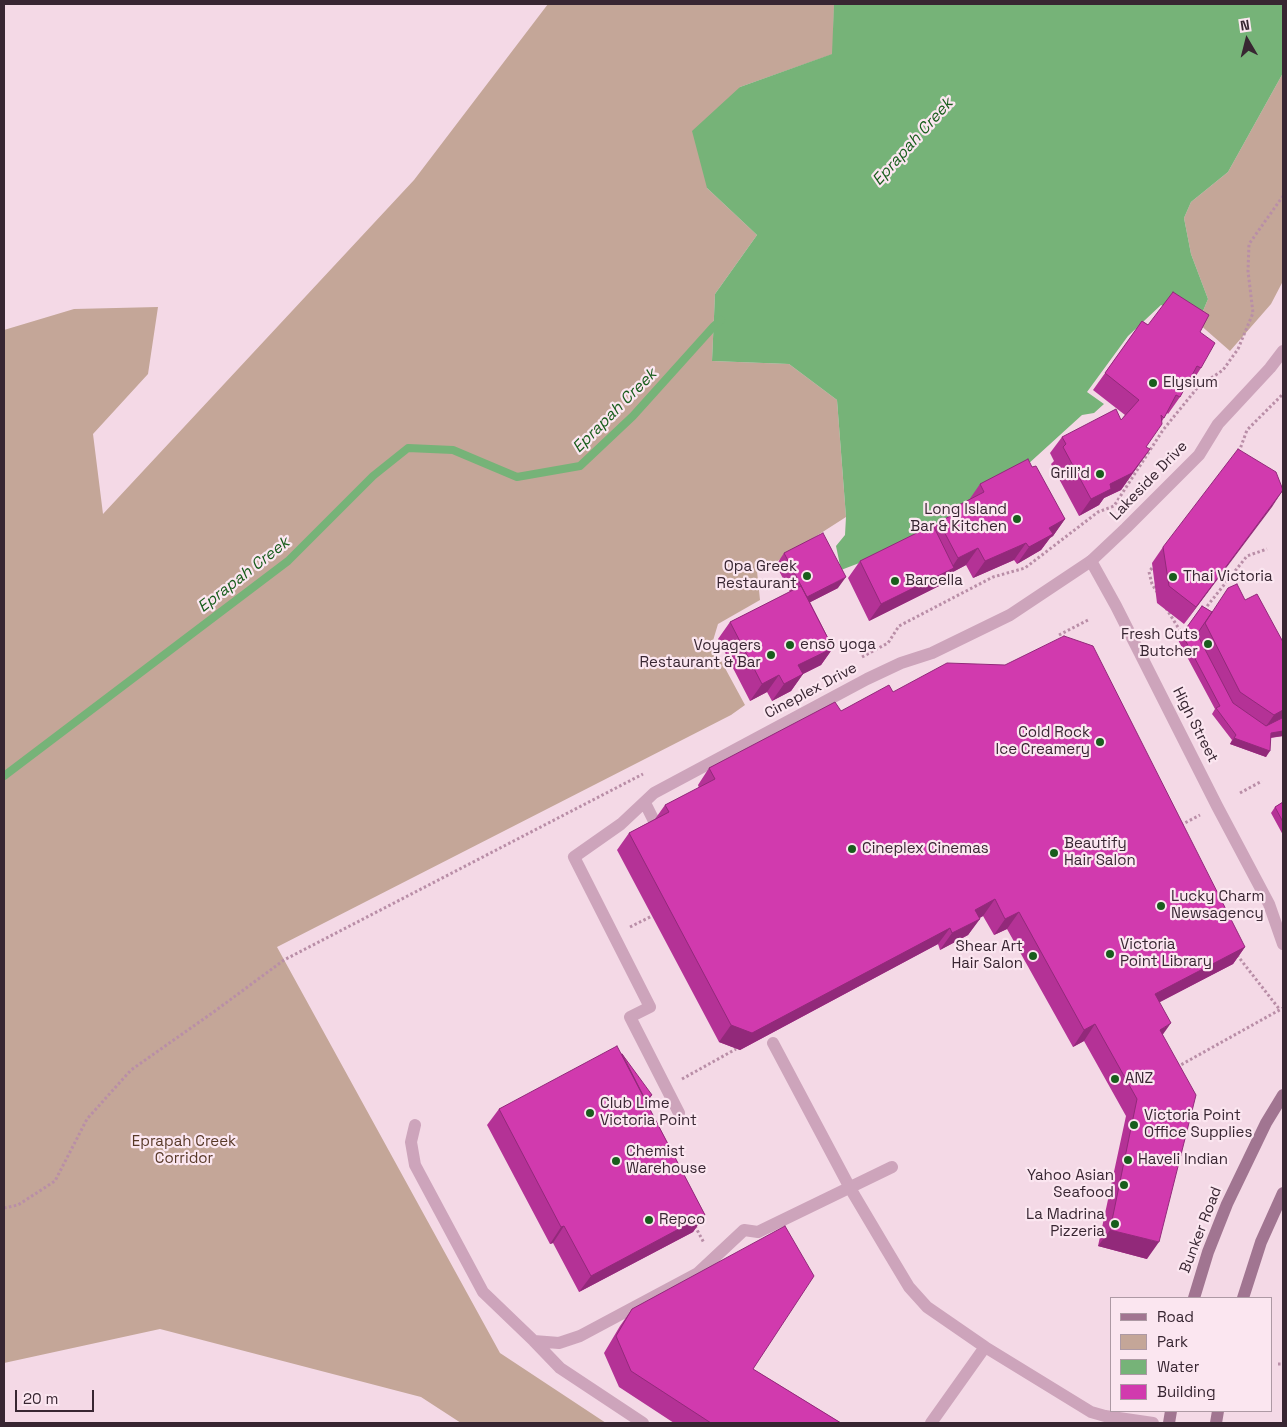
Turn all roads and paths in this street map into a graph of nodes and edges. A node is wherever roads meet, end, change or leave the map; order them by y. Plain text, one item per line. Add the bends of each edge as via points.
1 (1283, 196) edge
2 (1283, 351) edge
3 (1283, 394) edge
4 (1236, 460) edge
5 (1267, 549) dead end
6 (1161, 557) edge
7 (1091, 561) junction
8 (1161, 599) dead end
9 (1165, 606) dead end
10 (1202, 612) edge
11 (1090, 619) dead end
12 (1059, 635) dead end
13 (1184, 637) edge
14 (854, 662) dead end
15 (644, 774) dead end
16 (1262, 781) dead end
17 (1240, 793) dead end
18 (645, 803) junction
19 (1200, 814) dead end
20 (654, 821) edge
21 (1174, 829) edge
22 (1269, 904) junction
23 (1283, 915) edge
24 (652, 916) dead end
25 (633, 925) dead end
26 (1283, 944) edge
27 (1237, 955) edge
28 (1281, 1009) edge
29 (773, 1043) dead end
30 (736, 1049) dead end
31 (1176, 1068) edge
32 (678, 1082) dead end
33 (1283, 1095) edge
34 (679, 1113) dead end
35 (415, 1125) dead end
36 (892, 1167) dead end
37 (850, 1188) junction
38 (1283, 1193) edge
39 (4, 1208) edge
40 (690, 1218) edge
41 (727, 1247) junction
42 (1194, 1297) edge
43 (1243, 1297) edge
44 (534, 1341) junction
45 (985, 1347) junction
46 (1278, 1364) dead end
47 (1283, 1364) edge
48 (643, 1423) edge
49 (931, 1423) edge
50 (1153, 1423) edge

1 - 14 path via 1250,244 1248,271 1253,313 1238,349 1223,370 1198,387 1163,430 1114,506 1098,512 1025,568 993,577 899,626 888,643
2 - 7 street, Lakeside Drive via 1218,424 1199,455
3 - 4 path via 1248,430
5 - 10 path via 1247,556
6 - 8 path via 1149,572
7 - 18 street, Cineplex Drive via 1010,615 932,653 867,679 654,793
7 - 22 street, High Street
9 - 13 path
11 - 12 path
15 - 39 path via 284,960 131,1070 87,1119 55,1181 18,1205
16 - 17 path
18 - 20 street
18 - 34 street, Cineplex Drive via 574,857 650,1007 630,1017
19 - 21 path
22 - 23 street, High Street
22 - 26 street, High Street
24 - 25 path
27 - 28 path
28 - 31 path
29 - 37 street
30 - 32 path
33 - 42 main road, Bunker Road via 1227,1204
35 - 44 street via 411,1142 415,1166 483,1292
36 - 37 street
37 - 41 street via 758,1232 744,1230
37 - 45 street via 909,1287 927,1307
38 - 43 main road via 1261,1242
40 - 41 path via 704,1243 711,1248 718,1242
41 - 44 street via 698,1273 580,1336 559,1343
44 - 48 street via 560,1368
45 - 49 street
45 - 50 street via 1091,1412
46 - 47 path

